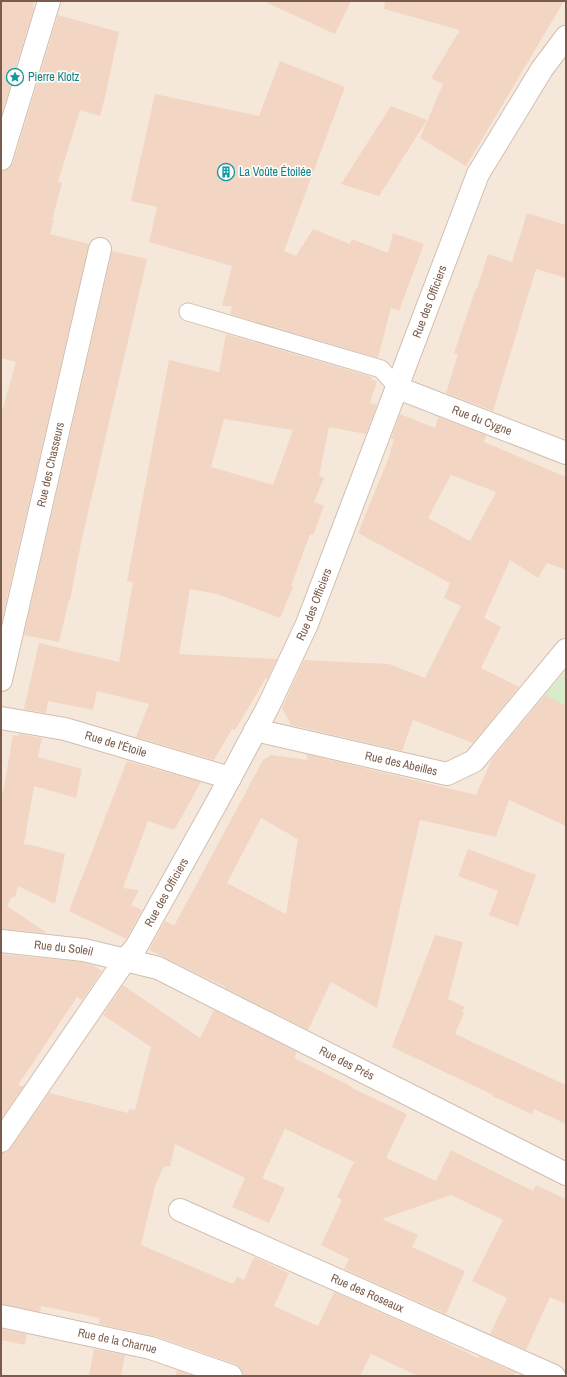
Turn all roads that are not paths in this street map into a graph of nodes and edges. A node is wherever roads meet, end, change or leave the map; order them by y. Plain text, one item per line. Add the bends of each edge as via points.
1 (49, 1) edge
2 (566, 37) edge
3 (1, 159) edge
4 (100, 249) dead end
5 (188, 312) dead end
6 (398, 388) junction
7 (566, 452) edge
8 (566, 650) edge
9 (1, 680) edge
10 (1, 718) edge
11 (255, 730) junction
12 (230, 778) junction
13 (1, 941) edge
14 (125, 960) junction
15 (1, 1141) edge
16 (566, 1174) edge
17 (180, 1210) dead end
18 (1, 1316) edge
19 (231, 1376) edge
20 (554, 1376) edge

1 - 3 street
2 - 6 street, Rue des Officiers via 542,70 478,174
4 - 9 street, Rue des Chasseurs
5 - 6 lane via 381,368
6 - 7 street, Rue du Cygne
6 - 11 street, Rue des Officiers via 307,624
8 - 11 street, Rue des Abeilles via 474,761 447,774
10 - 12 street, Rue de l'Étoile via 66,729
11 - 12 street, Rue des Officiers
12 - 14 street, Rue des Officiers via 136,947
13 - 14 street, Rue du Soleil via 84,950
14 - 15 street, Rue des Officiers
14 - 16 street, Rue des Prés via 158,968
17 - 20 street, Rue des Roseaux
18 - 19 street, Rue de la Charrue via 151,1348

